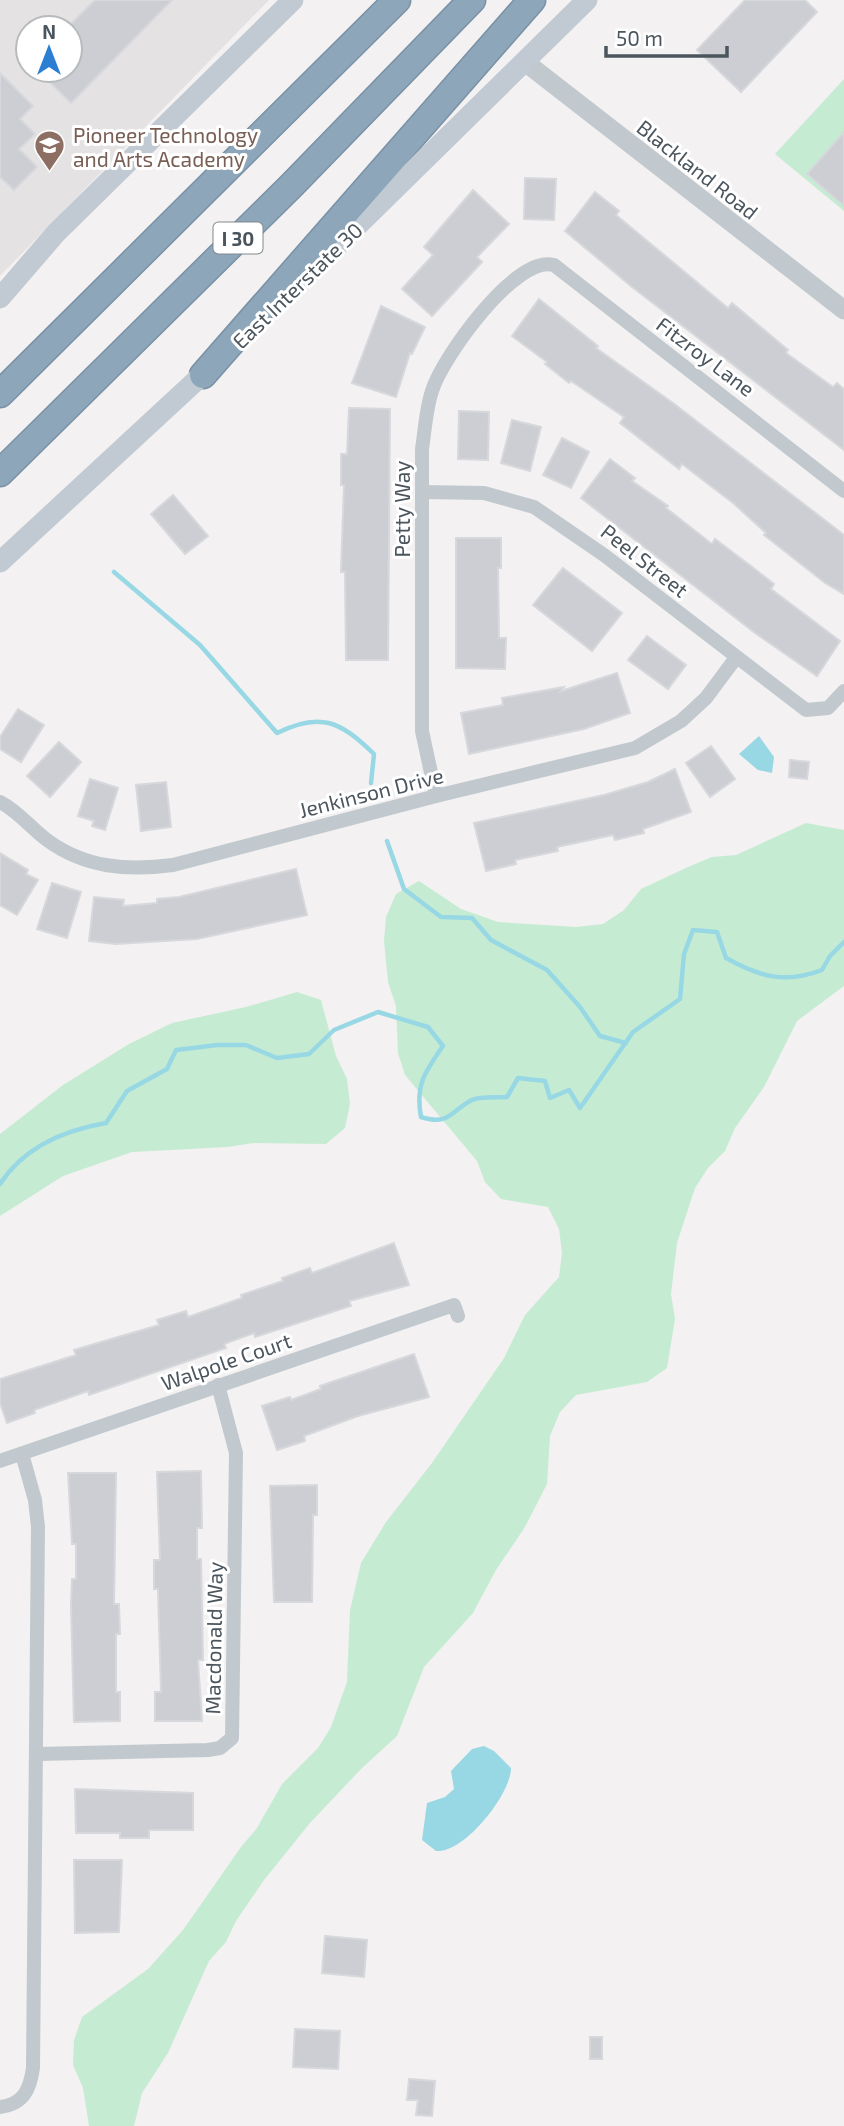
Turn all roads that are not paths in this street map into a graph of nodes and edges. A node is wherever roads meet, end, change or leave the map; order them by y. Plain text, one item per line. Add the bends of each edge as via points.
1 (293, 0) edge
2 (397, 0) edge
3 (472, 0) edge
4 (532, 0) edge
5 (587, 0) edge
6 (524, 62) junction
7 (538, 264) joint
8 (0, 298) edge
9 (844, 310) edge
10 (203, 375) junction
11 (0, 394) edge
12 (0, 473) edge
13 (844, 491) edge
14 (422, 492) junction
15 (0, 562) edge
16 (735, 659) junction
17 (844, 691) edge
18 (436, 796) junction
19 (0, 802) edge
20 (458, 1316) dead end
21 (218, 1385) junction
22 (22, 1454) junction
23 (0, 1461) edge
24 (38, 1754) junction
25 (0, 2107) edge

1 - 8 main road via 56,233
2 - 11 highway, I 30
3 - 12 highway, I 30
4 - 10 highway
5 - 6 main road, East Interstate 30
6 - 9 street, Blackland Road
6 - 10 main road, East Interstate 30
7 - 13 street, Fitzroy Lane via 554,265
7 - 14 street, Petty Way via 504,289 440,372 427,412
10 - 15 main road, East Interstate 30
14 - 16 street, Peel Street via 484,493 534,507 604,555
14 - 18 street, Petty Way via 422,731
16 - 17 street, Peel Street via 812,712 820,711
16 - 18 street, Jenkinson Drive via 706,698 681,721 635,748
18 - 19 street, Jenkinson Drive via 143,869 114,868 69,854
20 - 21 street, Walpole Court via 454,1305
21 - 22 street, Walpole Court
21 - 24 street, Macdonald Way via 236,1453 232,1738 208,1750
22 - 23 street, Walpole Court
22 - 24 street via 38,1527
24 - 25 street via 33,2068 27,2093

